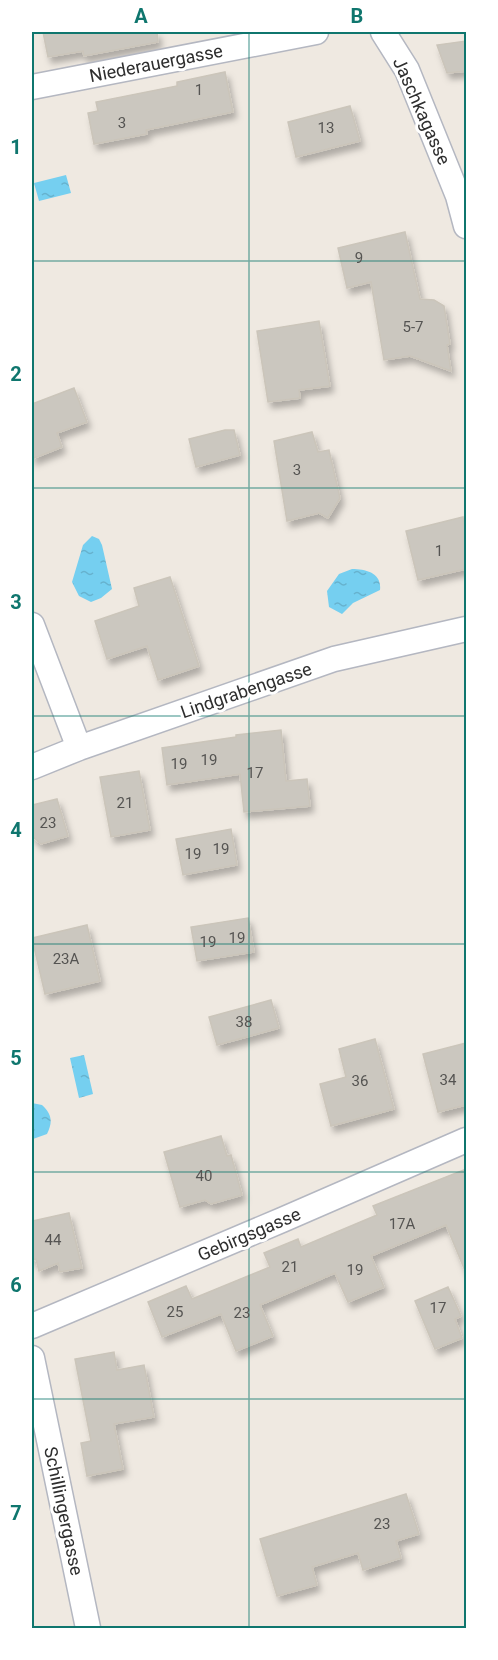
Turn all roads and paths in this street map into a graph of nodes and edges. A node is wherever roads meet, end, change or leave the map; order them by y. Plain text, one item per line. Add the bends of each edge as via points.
1 (316, 32) edge
2 (383, 32) edge
3 (32, 87) edge
4 (466, 226) edge
5 (32, 625) edge
6 (466, 629) edge
7 (79, 748) junction
8 (32, 767) edge
9 (466, 1140) edge
10 (32, 1326) edge
11 (32, 1358) edge
12 (88, 1629) edge

1 - 3 street, Niederauergasse
2 - 4 street, Jaschkagasse via 407,70 458,196
5 - 7 street
6 - 7 street, Lindgrabengasse via 334,659
7 - 8 street, Lindgrabengasse
9 - 10 street, Gebirgsgasse
11 - 12 street, Schillingergasse

